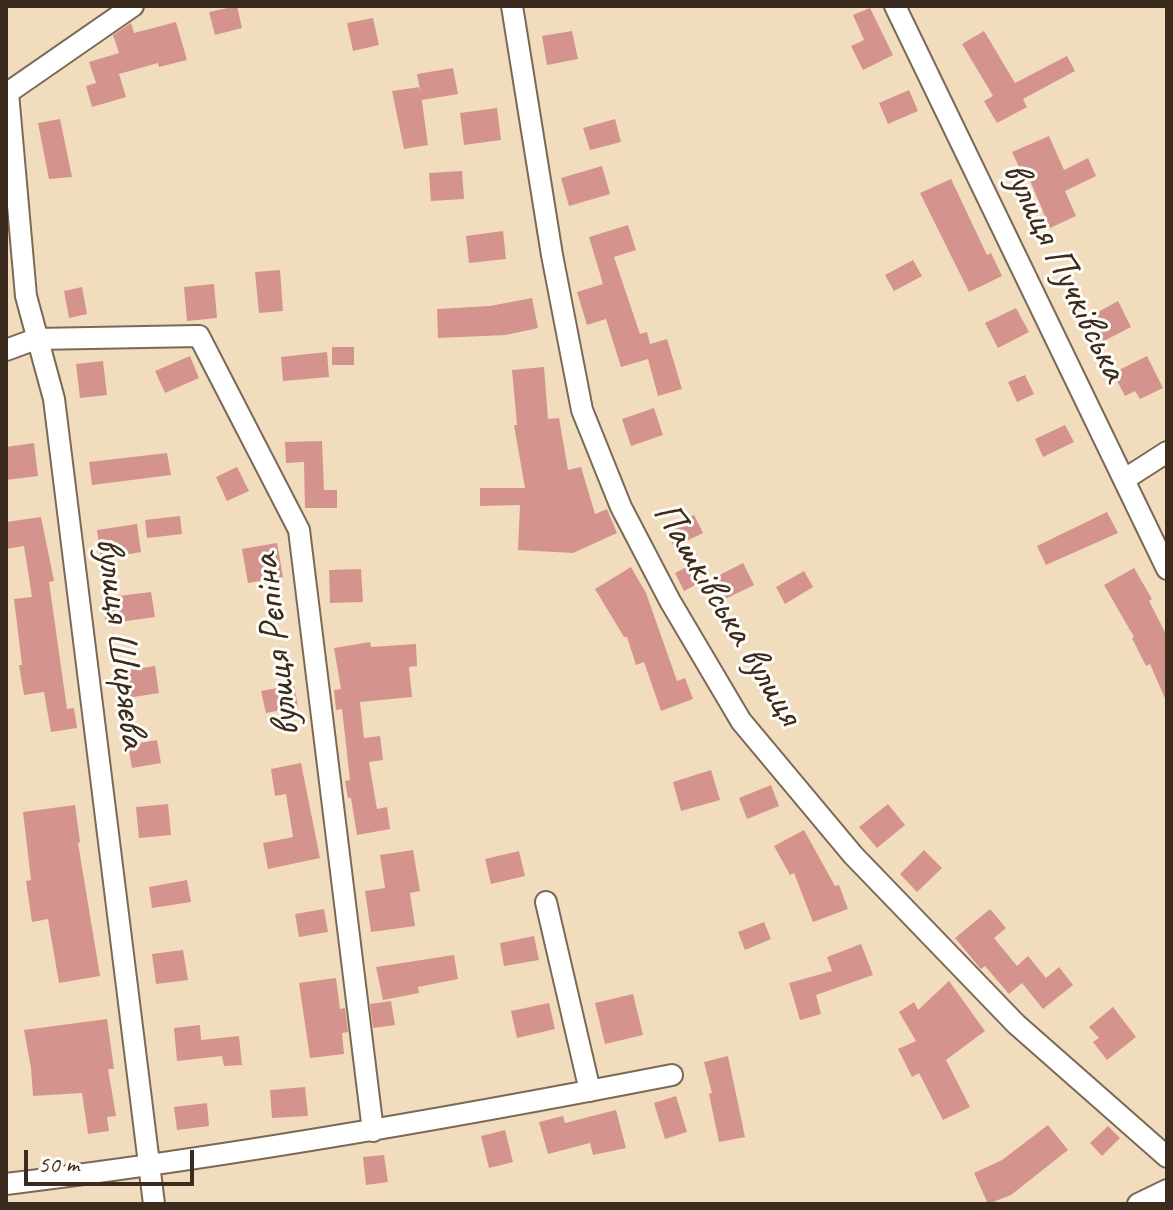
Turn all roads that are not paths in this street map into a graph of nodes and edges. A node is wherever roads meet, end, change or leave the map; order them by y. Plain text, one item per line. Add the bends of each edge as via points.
1 (133, 6) edge
2 (512, 6) edge
3 (895, 6) edge
4 (7, 94) edge
5 (36, 339) junction
6 (6, 350) edge
7 (1167, 452) edge
8 (1125, 479) junction
9 (1167, 569) edge
10 (546, 902) dead end
11 (672, 1075) dead end
12 (590, 1091) junction
13 (373, 1131) junction
14 (1167, 1157) edge
15 (149, 1166) junction
16 (6, 1184) edge
17 (1167, 1190) edge
18 (154, 1204) edge
19 (1138, 1204) edge

1 - 4 street
2 - 14 street, Пашківська вулиця via 582,410 621,507 670,601 741,721 853,855 1016,1024
3 - 8 street, вулиця Пучківська
4 - 5 street, вулиця Ширяєва via 26,296
5 - 6 street
5 - 13 street, вулиця Рєпіна via 199,336 299,530
5 - 15 street, вулиця Ширяєва via 54,399
7 - 8 street
8 - 9 street, вулиця Пучківська
10 - 12 street
11 - 12 street
12 - 13 street
13 - 15 street
15 - 16 street
15 - 18 street, вулиця Ширяєва
17 - 19 street

